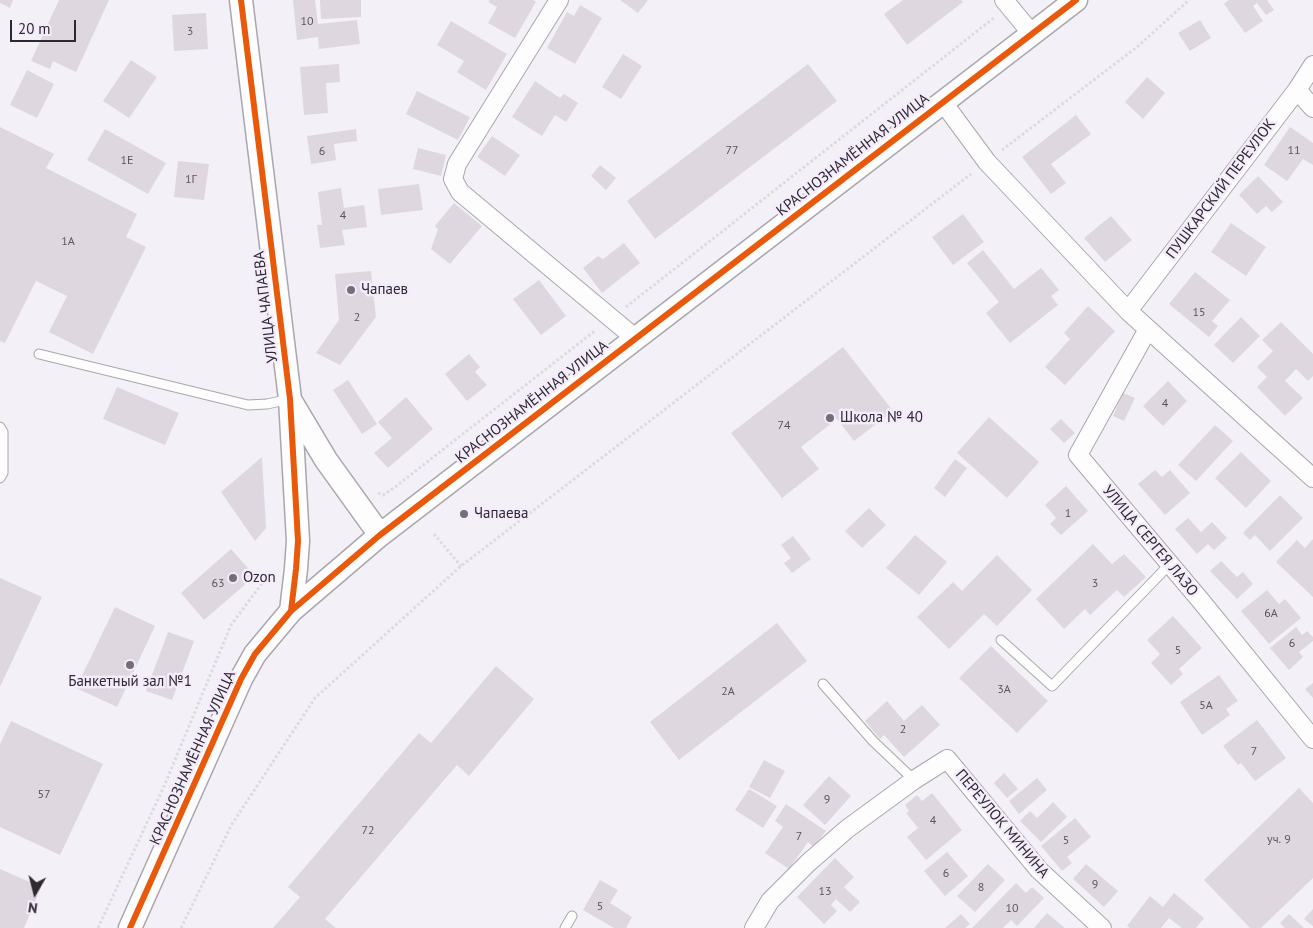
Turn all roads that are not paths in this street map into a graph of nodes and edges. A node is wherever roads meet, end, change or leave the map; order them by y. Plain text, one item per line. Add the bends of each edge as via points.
1 (241, 0) edge
2 (559, 0) edge
3 (1076, 0) edge
4 (1007, 3) edge
5 (1032, 34) junction
6 (1313, 65) edge
7 (1297, 90) junction
8 (942, 101) junction
9 (1313, 108) edge
10 (1128, 311) junction
11 (1148, 329) junction
12 (635, 338) junction
13 (39, 354) dead end
14 (290, 399) junction
15 (0, 427) edge
16 (0, 478) edge
17 (1313, 478) edge
18 (380, 535) junction
19 (1170, 564) junction
20 (291, 611) junction
21 (1001, 640) dead end
22 (823, 684) dead end
23 (1313, 739) edge
24 (914, 780) junction
25 (572, 916) dead end
26 (130, 928) edge
27 (565, 928) edge
28 (754, 928) edge
29 (1102, 928) edge

1 - 14 street, УЛИЦА ЧАПАЕВА
2 - 12 street via 457,164 453,179 460,192
3 - 5 street, КРАСНОЗНАМЁННАЯ УЛИЦА
4 - 5 street
5 - 8 street, КРАСНОЗНАМЁННАЯ УЛИЦА
6 - 7 street, ПУШКАРСКИЙ ПЕРЕУЛОК
7 - 9 street
7 - 10 street, ПУШКАРСКИЙ ПЕРЕУЛОК
8 - 10 street via 987,162
8 - 12 street, КРАСНОЗНАМЁННАЯ УЛИЦА
10 - 11 street
11 - 17 street
11 - 19 street, УЛИЦА СЕРГЕЯ ЛАЗО via 1078,454
12 - 18 street, КРАСНОЗНАМЁННАЯ УЛИЦА
13 - 14 lane via 248,405
14 - 18 street, УЛИЦА ЧАПАЕВА via 326,460
14 - 20 street, УЛИЦА ЧАПАЕВА via 298,541
15 - 16 lane via 3,432 4,473
18 - 20 street, КРАСНОЗНАМЁННАЯ УЛИЦА
19 - 21 lane via 1052,686
19 - 23 street, УЛИЦА СЕРГЕЯ ЛАЗО
20 - 26 street, КРАСНОЗНАМЁННАЯ УЛИЦА via 255,654 241,679
22 - 24 lane via 873,741
24 - 28 street via 808,863 770,901
24 - 29 street, ПЕРЕУЛОК МИНИНА via 947,759 1039,870
25 - 27 lane

